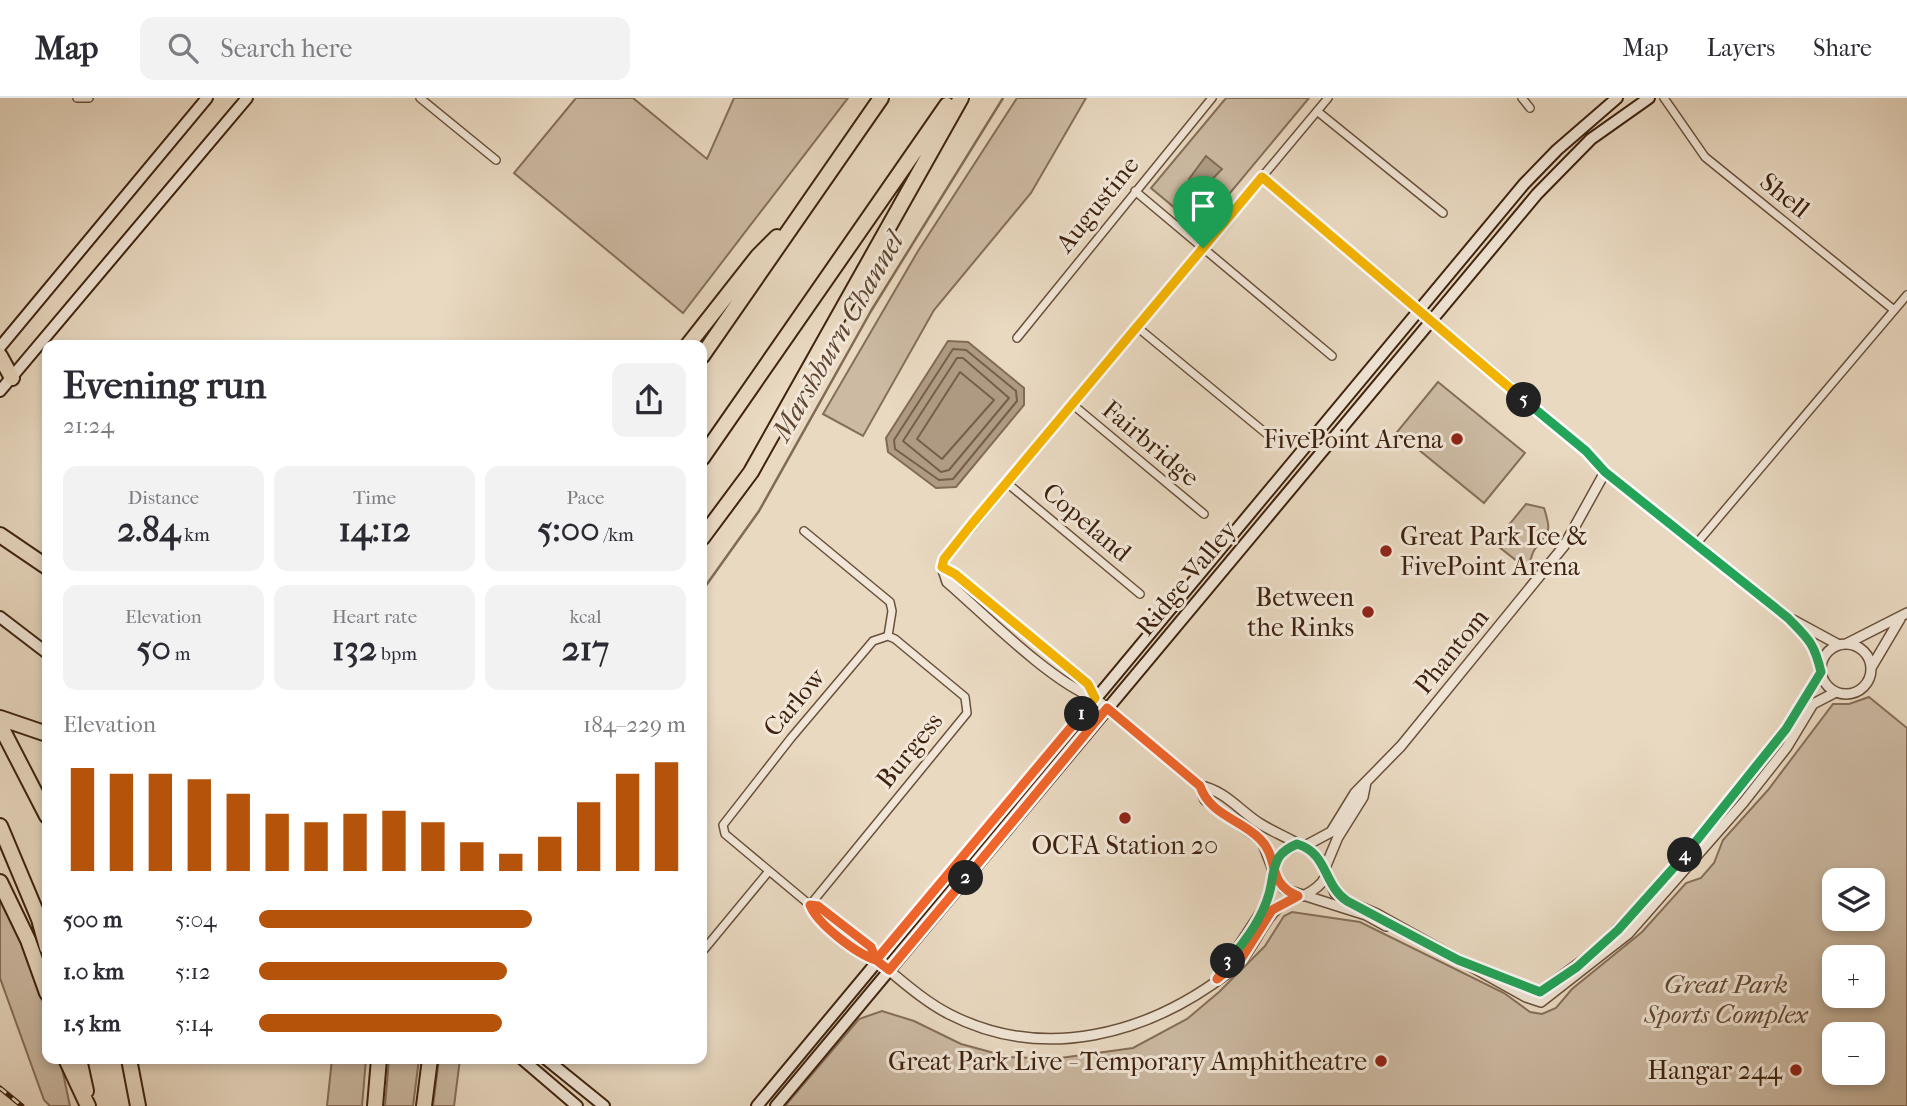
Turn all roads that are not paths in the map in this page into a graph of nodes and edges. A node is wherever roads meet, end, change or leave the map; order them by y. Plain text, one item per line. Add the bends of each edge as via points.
1 (207, 98) edge
2 (247, 98) edge
3 (420, 98) edge
4 (881, 98) edge
5 (952, 98) edge
6 (961, 98) edge
7 (1212, 98) edge
8 (1328, 98) edge
9 (1522, 98) edge
10 (1617, 98) edge
11 (1649, 98) edge
12 (1664, 98) edge
13 (1530, 108) dead end
14 (1317, 111) junction
15 (496, 160) dead end
16 (1262, 177) junction
17 (1524, 184) junction
18 (1135, 191) junction
19 (1537, 194) junction
20 (803, 211) junction
21 (1443, 213) dead end
22 (1203, 248) junction
23 (1907, 295) edge
24 (1894, 310) junction
25 (1419, 311) junction
26 (1429, 320) junction
27 (1137, 327) junction
28 (1017, 338) dead end
29 (692, 340) edge
30 (0, 347) edge
31 (707, 349) edge
32 (0, 356) edge
33 (1332, 356) dead end
34 (6, 376) edge
35 (0, 391) edge
36 (1072, 404) junction
37 (1268, 435) dead end
38 (707, 451) edge
39 (1605, 472) junction
40 (1007, 483) junction
41 (1203, 514) dead end
42 (707, 531) edge
43 (804, 531) dead end
44 (0, 536) edge
45 (1697, 543) junction
46 (42, 564) edge
47 (1140, 594) dead end
48 (1903, 616) edge
49 (0, 617) edge
50 (1788, 618) junction
51 (887, 636) junction
52 (1842, 644) junction
53 (42, 649) edge
54 (1871, 668) junction
55 (1821, 670) junction
56 (1836, 692) junction
57 (1095, 698) junction
58 (1107, 708) junction
59 (0, 718) edge
60 (0, 725) edge
61 (42, 732) edge
62 (1366, 781) junction
63 (1200, 786) junction
64 (42, 806) edge
65 (0, 826) edge
66 (1301, 845) junction
67 (1325, 869) junction
68 (769, 871) junction
69 (1274, 871) junction
70 (0, 882) edge
71 (1301, 896) junction
72 (810, 905) junction
73 (42, 930) edge
74 (1409, 934) junction
75 (707, 946) edge
76 (876, 960) junction
77 (1476, 968) junction
78 (889, 970) junction
79 (42, 979) edge
80 (1217, 979) junction
81 (68, 1064) edge
82 (80, 1064) edge
83 (130, 1064) edge
84 (379, 1064) edge
85 (429, 1064) edge
86 (529, 1064) edge
87 (553, 1064) edge
88 (88, 1106) edge
89 (138, 1106) edge
90 (375, 1106) edge
91 (424, 1106) edge
92 (577, 1106) edge
93 (604, 1106) edge
94 (757, 1106) edge
95 (776, 1106) edge

1 - 30 main road
2 - 34 main road
3 - 15 street
4 - 20 highway
5 - 38 highway
6 - 42 highway via 785,415 751,472
7 - 18 street, Augustine
8 - 14 street
9 - 13 street
10 - 17 main road, Ridge Valley
11 - 19 main road, Ridge Valley via 1591,139
12 - 24 street, Shell via 1705,157
14 - 16 street
14 - 21 street
16 - 22 street
16 - 25 street
17 - 19 street
17 - 25 main road, Ridge Valley
18 - 22 street
18 - 28 street, Augustine
19 - 26 main road, Ridge Valley
20 - 29 highway via 758,256
20 - 31 highway
22 - 27 street
22 - 33 street
23 - 24 street
24 - 45 street
25 - 26 street
25 - 57 main road, Ridge Valley
26 - 39 street
26 - 58 main road, Ridge Valley
27 - 36 street
27 - 37 street
32 - 34 highway
34 - 35 main road
36 - 40 street
36 - 41 street, Fairbridge
39 - 45 street
39 - 62 street, Phantom via 1564,546 1401,746
40 - 47 street, Copeland
40 - 57 street via 944,559 947,582 1012,639 1081,693
43 - 51 street via 890,601
44 - 46 highway
45 - 50 street
48 - 52 street
48 - 54 street
49 - 53 main road
50 - 52 street
50 - 55 street via 1810,639
51 - 68 street, Carlow via 873,641 727,816 725,834
51 - 72 street, Burgess via 965,697 968,707
52 - 54 street via 1866,653
52 - 55 street via 1828,652
54 - 56 street via 1863,687 1850,694
55 - 56 street via 1825,683
55 - 77 street via 1786,729 1697,842 1598,949 1540,992
56 - 77 street via 1813,705 1743,803 1628,934 1549,999 1533,1000
57 - 58 street
57 - 76 main road, Ridge Valley
58 - 63 street
58 - 78 main road, Ridge Valley
59 - 61 highway
60 - 64 highway
62 - 66 street, Phantom via 1331,832
62 - 67 street, Phantom via 1363,797
63 - 66 street via 1214,788 1258,823
63 - 69 street via 1205,800 1262,841
65 - 73 highway
66 - 67 street via 1319,856
66 - 69 street via 1280,855
67 - 71 street via 1320,885
67 - 74 street via 1335,893
68 - 72 street, Carlow
68 - 75 street
69 - 71 street via 1284,888
69 - 80 street via 1265,906
70 - 79 highway
71 - 74 street via 1331,902
71 - 80 street via 1272,910 1241,959
72 - 76 street, Carlow via 818,906 871,947
74 - 77 street
76 - 78 street
76 - 94 main road, Ridge Valley
78 - 80 street via 927,1001 970,1024 1000,1033 1055,1039 1136,1025 1179,1006
78 - 95 main road, Ridge Valley
81 - 88 highway
82 - 88 highway
83 - 89 highway
84 - 90 highway
85 - 91 highway
86 - 92 main road
87 - 93 main road

